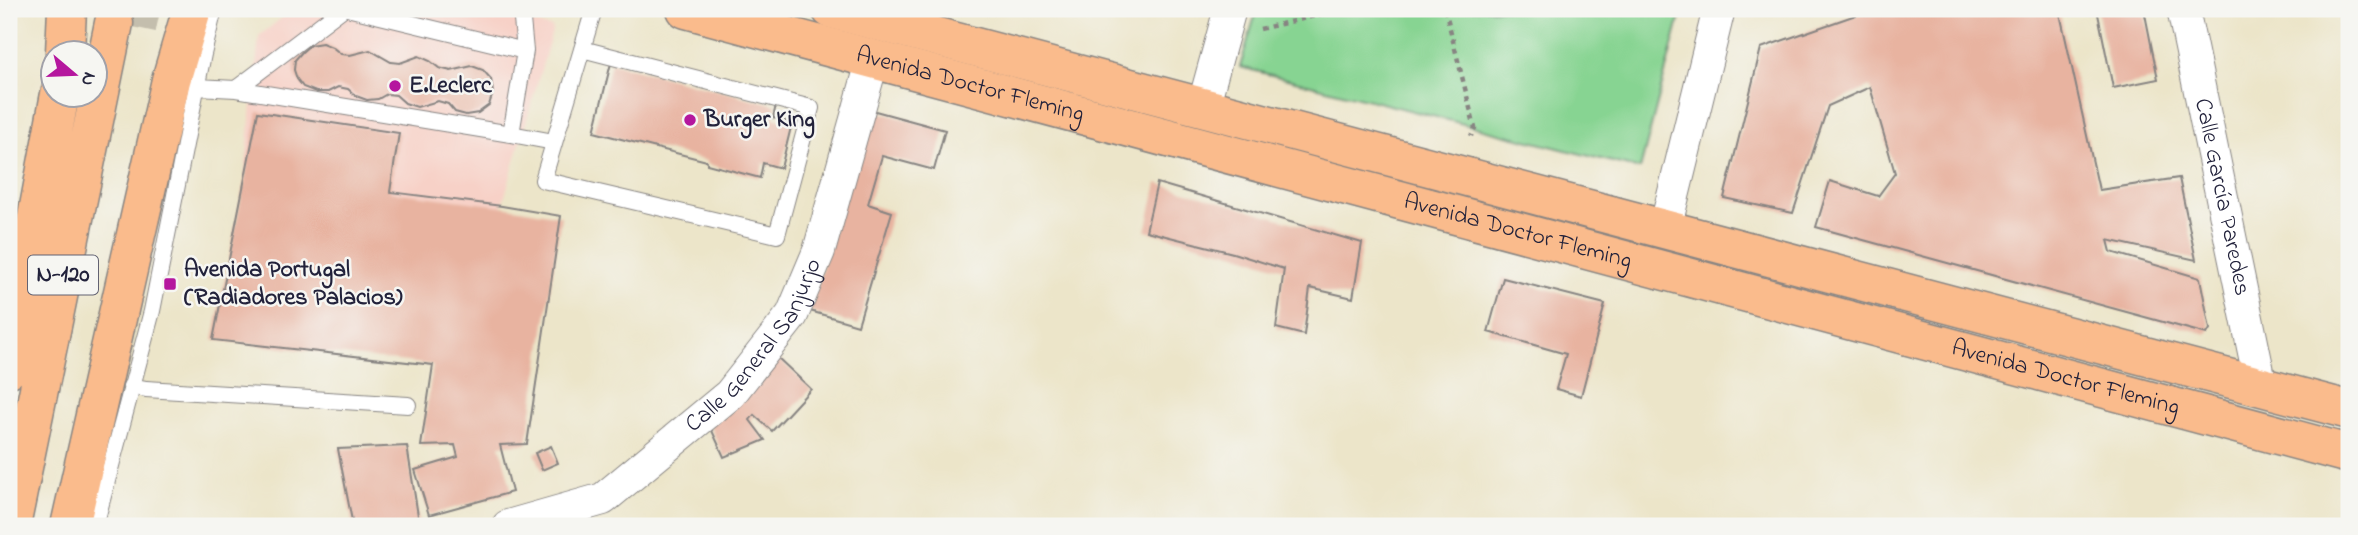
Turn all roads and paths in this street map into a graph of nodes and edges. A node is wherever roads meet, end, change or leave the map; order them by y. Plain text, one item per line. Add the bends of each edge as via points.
1 (67, 9) edge
2 (192, 9) edge
3 (215, 9) edge
4 (342, 9) edge
5 (351, 9) edge
6 (521, 9) edge
7 (594, 9) edge
8 (686, 9) edge
9 (1230, 9) edge
10 (1344, 9) edge
11 (1445, 9) edge
12 (1719, 9) edge
13 (2183, 9) edge
14 (842, 10) edge
15 (66, 38) edge
16 (1221, 41) junction
17 (582, 49) junction
18 (525, 51) junction
19 (873, 59) junction
20 (197, 87) junction
21 (236, 89) junction
22 (1203, 107) junction
23 (57, 108) edge
24 (511, 134) junction
25 (1471, 136) dead end
26 (554, 142) junction
27 (1665, 229) junction
28 (9, 368) edge
29 (131, 386) junction
30 (2261, 386) junction
31 (408, 405) dead end
32 (2349, 410) edge
33 (115, 449) junction
34 (2349, 454) edge
35 (80, 522) edge
36 (11, 526) edge
37 (38, 526) edge
38 (508, 526) edge

1 - 15 main road
2 - 35 main road via 170,80
3 - 20 lane
4 - 21 lane
5 - 18 lane
6 - 18 lane
7 - 17 lane
8 - 19 main road, Avenida Doctor Fleming
9 - 16 street
10 - 16 path
11 - 25 path via 1475,128
12 - 27 street
13 - 30 street, Calle García Paredes
14 - 22 main road, Avenida Doctor Fleming
16 - 22 street
17 - 26 lane
17 - 26 lane via 811,108 777,235 543,180
18 - 24 lane
19 - 34 main road, Avenida Doctor Fleming
19 - 38 street, Calle General Sanjurjo via 819,251 792,316 730,394 603,499
20 - 21 lane
20 - 29 lane via 152,311
21 - 24 lane
22 - 27 main road, Avenida Doctor Fleming
23 - 28 main road
24 - 26 lane
27 - 30 main road, Avenida Doctor Fleming
29 - 31 lane
29 - 33 lane
30 - 32 main road, Avenida Doctor Fleming
33 - 35 lane
33 - 35 lane
36 - 37 main road, N-120 via 125,26

